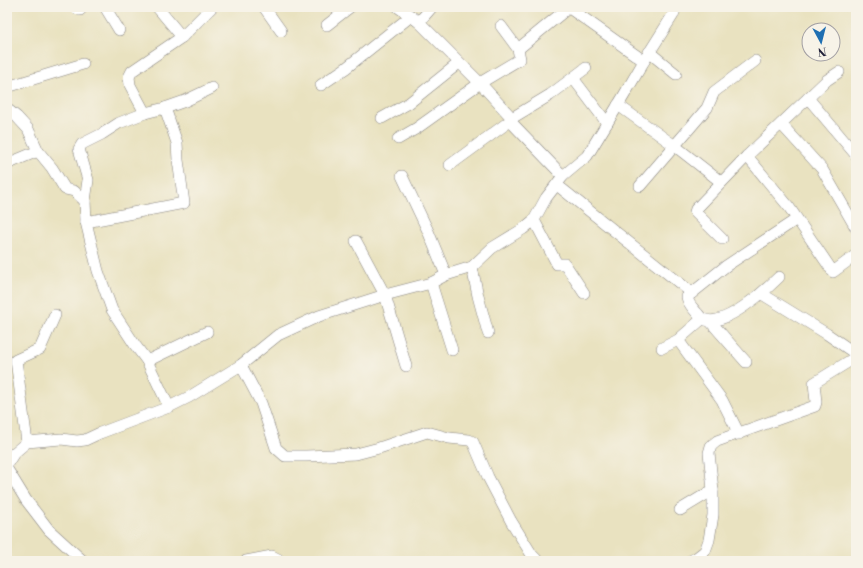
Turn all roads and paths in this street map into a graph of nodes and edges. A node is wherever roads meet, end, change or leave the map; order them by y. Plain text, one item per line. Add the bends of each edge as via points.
1 (75, 7) edge
2 (83, 7) edge
3 (105, 7) edge
4 (157, 7) edge
5 (212, 7) edge
6 (264, 7) edge
7 (350, 7) edge
8 (398, 7) edge
9 (432, 7) edge
10 (568, 7) edge
11 (676, 7) edge
12 (415, 19) junction
13 (327, 25) dead end
14 (501, 26) dead end
15 (118, 30) dead end
16 (281, 31) dead end
17 (182, 37) junction
18 (518, 49) junction
19 (646, 57) junction
20 (755, 62) dead end
21 (459, 63) junction
22 (83, 64) dead end
23 (586, 68) dead end
24 (839, 72) dead end
25 (676, 74) dead end
26 (573, 78) junction
27 (480, 84) junction
28 (321, 85) dead end
29 (7, 87) edge
30 (212, 88) dead end
31 (808, 98) junction
32 (618, 105) junction
33 (164, 108) junction
34 (7, 109) edge
35 (145, 113) junction
36 (382, 118) dead end
37 (511, 119) junction
38 (606, 123) junction
39 (781, 124) junction
40 (398, 139) dead end
41 (675, 146) junction
42 (38, 151) junction
43 (747, 156) junction
44 (856, 156) edge
45 (7, 164) edge
46 (450, 165) dead end
47 (402, 176) dead end
48 (560, 180) junction
49 (721, 182) junction
50 (640, 186) dead end
51 (86, 201) junction
52 (797, 219) junction
53 (534, 220) junction
54 (86, 222) junction
55 (856, 228) edge
56 (722, 239) dead end
57 (356, 241) dead end
58 (856, 255) edge
59 (472, 267) junction
60 (446, 275) junction
61 (779, 277) dead end
62 (431, 283) junction
63 (584, 293) dead end
64 (692, 293) junction
65 (762, 294) junction
66 (385, 295) junction
67 (55, 315) dead end
68 (706, 320) junction
69 (207, 332) dead end
70 (488, 333) dead end
71 (678, 340) junction
72 (662, 348) dead end
73 (452, 350) dead end
74 (856, 354) edge
75 (856, 357) edge
76 (147, 361) junction
77 (746, 362) dead end
78 (241, 365) junction
79 (406, 366) dead end
80 (169, 407) junction
81 (739, 434) junction
82 (27, 442) junction
83 (7, 464) edge
84 (7, 469) edge
85 (713, 490) junction
86 (680, 510) dead end
87 (83, 561) edge
88 (246, 561) edge
89 (278, 561) edge
90 (538, 561) edge
91 (690, 561) edge

1 - 2 street via 80,10
3 - 15 street
4 - 17 street
5 - 17 street
6 - 16 street
7 - 13 street
8 - 12 street
9 - 12 street
10 - 18 street
10 - 19 street
11 - 19 street
12 - 21 street
12 - 28 street
14 - 18 street
17 - 35 street via 132,71 129,77 130,85
18 - 27 street via 520,59
19 - 25 street
19 - 32 street
20 - 41 street via 714,92 707,108
21 - 27 street
21 - 36 street via 409,103
22 - 29 street
23 - 26 street
24 - 31 street
26 - 37 street
26 - 38 street
27 - 37 street
27 - 40 street
30 - 33 street
31 - 39 street
31 - 44 street
32 - 38 street
32 - 41 street
33 - 35 street
33 - 54 street via 177,144 184,203
34 - 42 street via 28,129
35 - 51 street via 119,123 82,144 79,149 88,180
37 - 46 street
37 - 48 street
38 - 48 street via 587,156
39 - 43 street
39 - 55 street via 822,169
41 - 49 street
41 - 50 street
42 - 45 street
42 - 51 street via 65,189
43 - 49 street
43 - 52 street
47 - 60 street
48 - 53 street
48 - 64 street
49 - 56 street via 695,212
51 - 54 street
52 - 58 street via 833,272
52 - 64 street via 726,266
53 - 59 street via 492,248
53 - 63 street via 557,264 565,264
54 - 76 street via 98,271 112,310
57 - 66 street
59 - 60 street
59 - 70 street
60 - 62 street
61 - 65 street
62 - 66 street
62 - 73 street
64 - 68 street via 688,297 688,302
65 - 68 street via 737,311 716,320
65 - 74 street
66 - 78 street via 319,316 278,335
66 - 79 street
67 - 82 street via 40,349 16,360
68 - 71 street
68 - 77 street
69 - 76 street
71 - 72 street
71 - 81 street via 722,400
75 - 81 street via 814,382 815,406
76 - 80 street
78 - 80 street
78 - 90 street via 261,404 276,448 285,456 356,454 427,432 473,442 511,521
80 - 82 street via 85,440
81 - 85 street via 717,441 711,446 709,453
82 - 83 street via 14,453
84 - 87 street via 49,530
85 - 86 street
85 - 91 street via 713,515 705,551
88 - 89 street via 272,556

